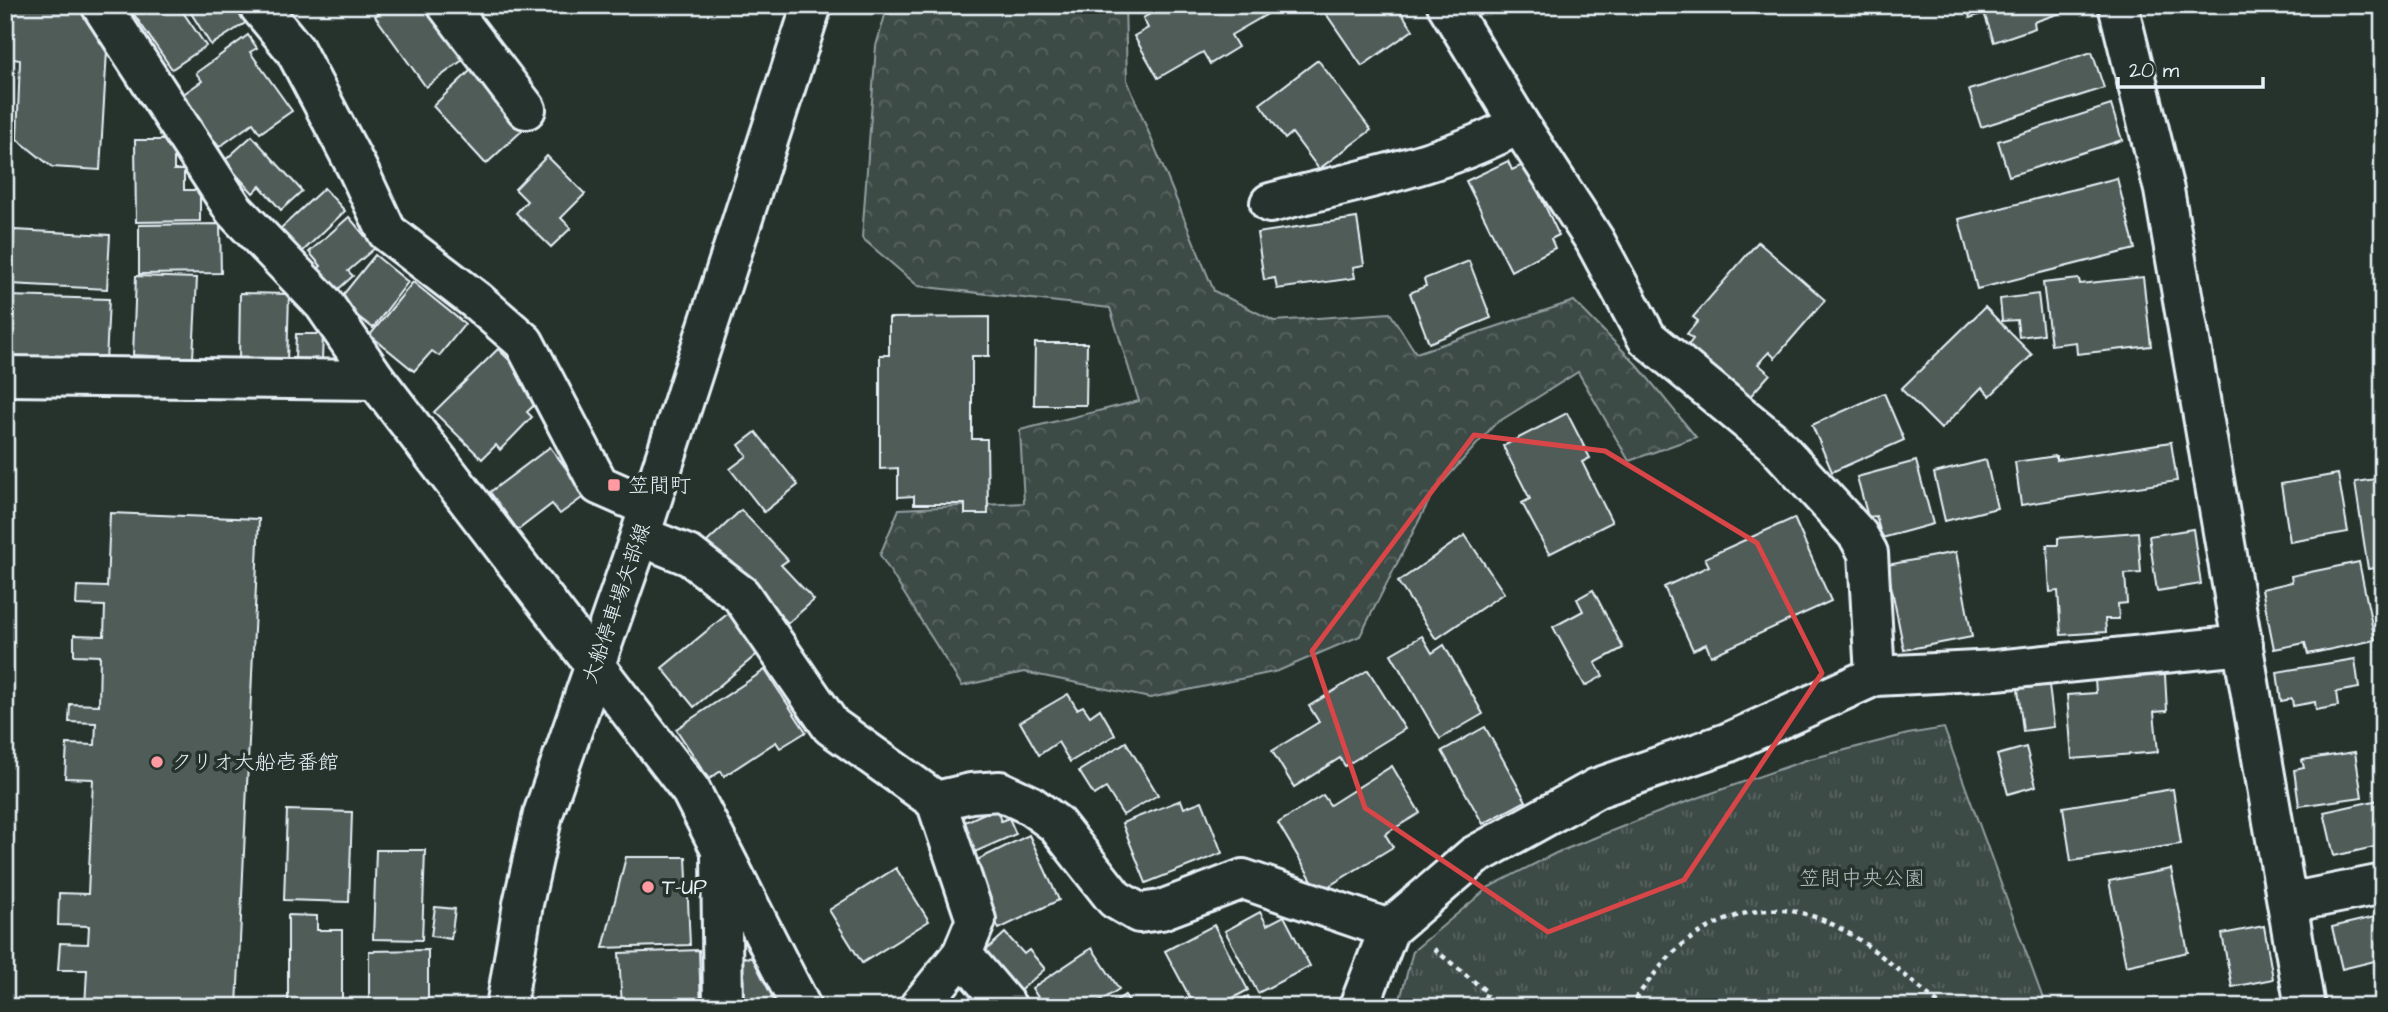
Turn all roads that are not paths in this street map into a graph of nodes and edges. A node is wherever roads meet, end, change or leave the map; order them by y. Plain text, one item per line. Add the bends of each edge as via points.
1 (101, 5) edge
2 (258, 5) edge
3 (447, 5) edge
4 (812, 5) edge
5 (1447, 5) edge
6 (2118, 5) edge
7 (526, 109) dead end
8 (1519, 124) junction
9 (1269, 203) dead end
10 (5, 376) edge
11 (376, 380) junction
12 (645, 522) junction
13 (2242, 645) junction
14 (594, 664) junction
15 (1875, 676) junction
16 (936, 801) junction
17 (720, 850) junction
18 (2383, 884) edge
19 (2288, 903) junction
20 (1390, 929) junction
21 (962, 954) junction
22 (506, 1007) edge
23 (723, 1007) edge
24 (801, 1007) edge
25 (919, 1007) edge
26 (1007, 1007) edge
27 (1359, 1007) edge
28 (2305, 1007) edge

1 - 11 street via 234,210 324,304
2 - 12 street via 295,50 387,232 524,342 599,485
3 - 7 street
4 - 12 street, 大船停車場矢部線
5 - 8 street
6 - 13 street via 2164,190
8 - 9 street via 1423,163
8 - 15 street via 1595,241 1647,338 1773,442 1858,535 1868,553
10 - 11 street
11 - 14 street
12 - 14 street, 大船停車場矢部線
12 - 16 street via 741,595 831,726
13 - 15 street via 1996,670
13 - 19 street
14 - 17 street via 691,791
14 - 22 street, 大船停車場矢部線 via 543,814
15 - 20 street via 1727,743 1597,788 1474,856
16 - 20 street via 1000,791 1030,805 1056,824 1115,899 1139,913 1161,911 1243,880
16 - 21 street via 976,920
17 - 23 street
17 - 24 street
18 - 19 street
19 - 28 street
20 - 27 street
21 - 25 street
21 - 26 street

